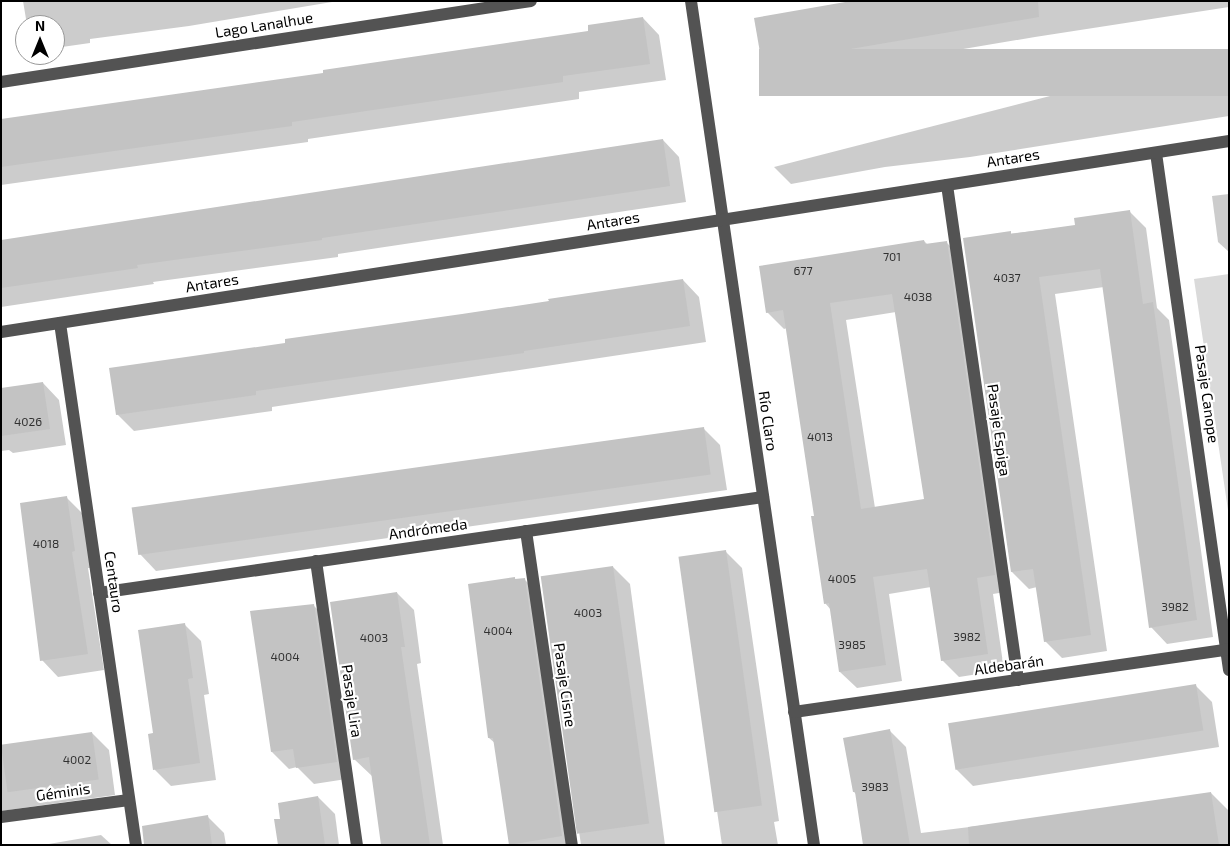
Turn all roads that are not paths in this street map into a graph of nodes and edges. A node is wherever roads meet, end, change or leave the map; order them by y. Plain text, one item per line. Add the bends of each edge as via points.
1 (531, 1) edge
2 (691, 1) edge
3 (1, 82) edge
4 (1229, 141) edge
5 (1156, 153) junction
6 (947, 185) junction
7 (722, 220) junction
8 (60, 323) junction
9 (1, 332) edge
10 (763, 497) junction
11 (526, 531) junction
12 (316, 562) junction
13 (99, 593) junction
14 (1227, 650) edge
15 (1229, 670) edge
16 (1018, 680) junction
17 (794, 712) junction
18 (129, 800) junction
19 (1, 817) edge
20 (136, 845) edge
21 (357, 845) edge
22 (572, 845) edge
23 (814, 845) edge

1 - 3 street, Lago Lanalhue
2 - 7 street, Río Claro
4 - 5 street, Antares
5 - 6 street, Antares
5 - 14 street, Pasaje Canope
6 - 7 street, Antares
6 - 16 street, Pasaje Espiga
7 - 8 street, Antares
7 - 10 street, Río Claro
8 - 9 street, Antares
8 - 13 street, Centauro
10 - 11 street, Andrómeda
10 - 17 street, Río Claro
11 - 12 street, Andrómeda
11 - 22 street, Pasaje Cisne
12 - 13 street, Andrómeda
12 - 21 street, Pasaje Lira
13 - 18 street, Centauro
14 - 15 street, Pasaje Canope
14 - 16 street, Aldebarán
16 - 17 street, Aldebarán
17 - 23 street, Río Claro
18 - 19 street, Géminis
18 - 20 street, Centauro

